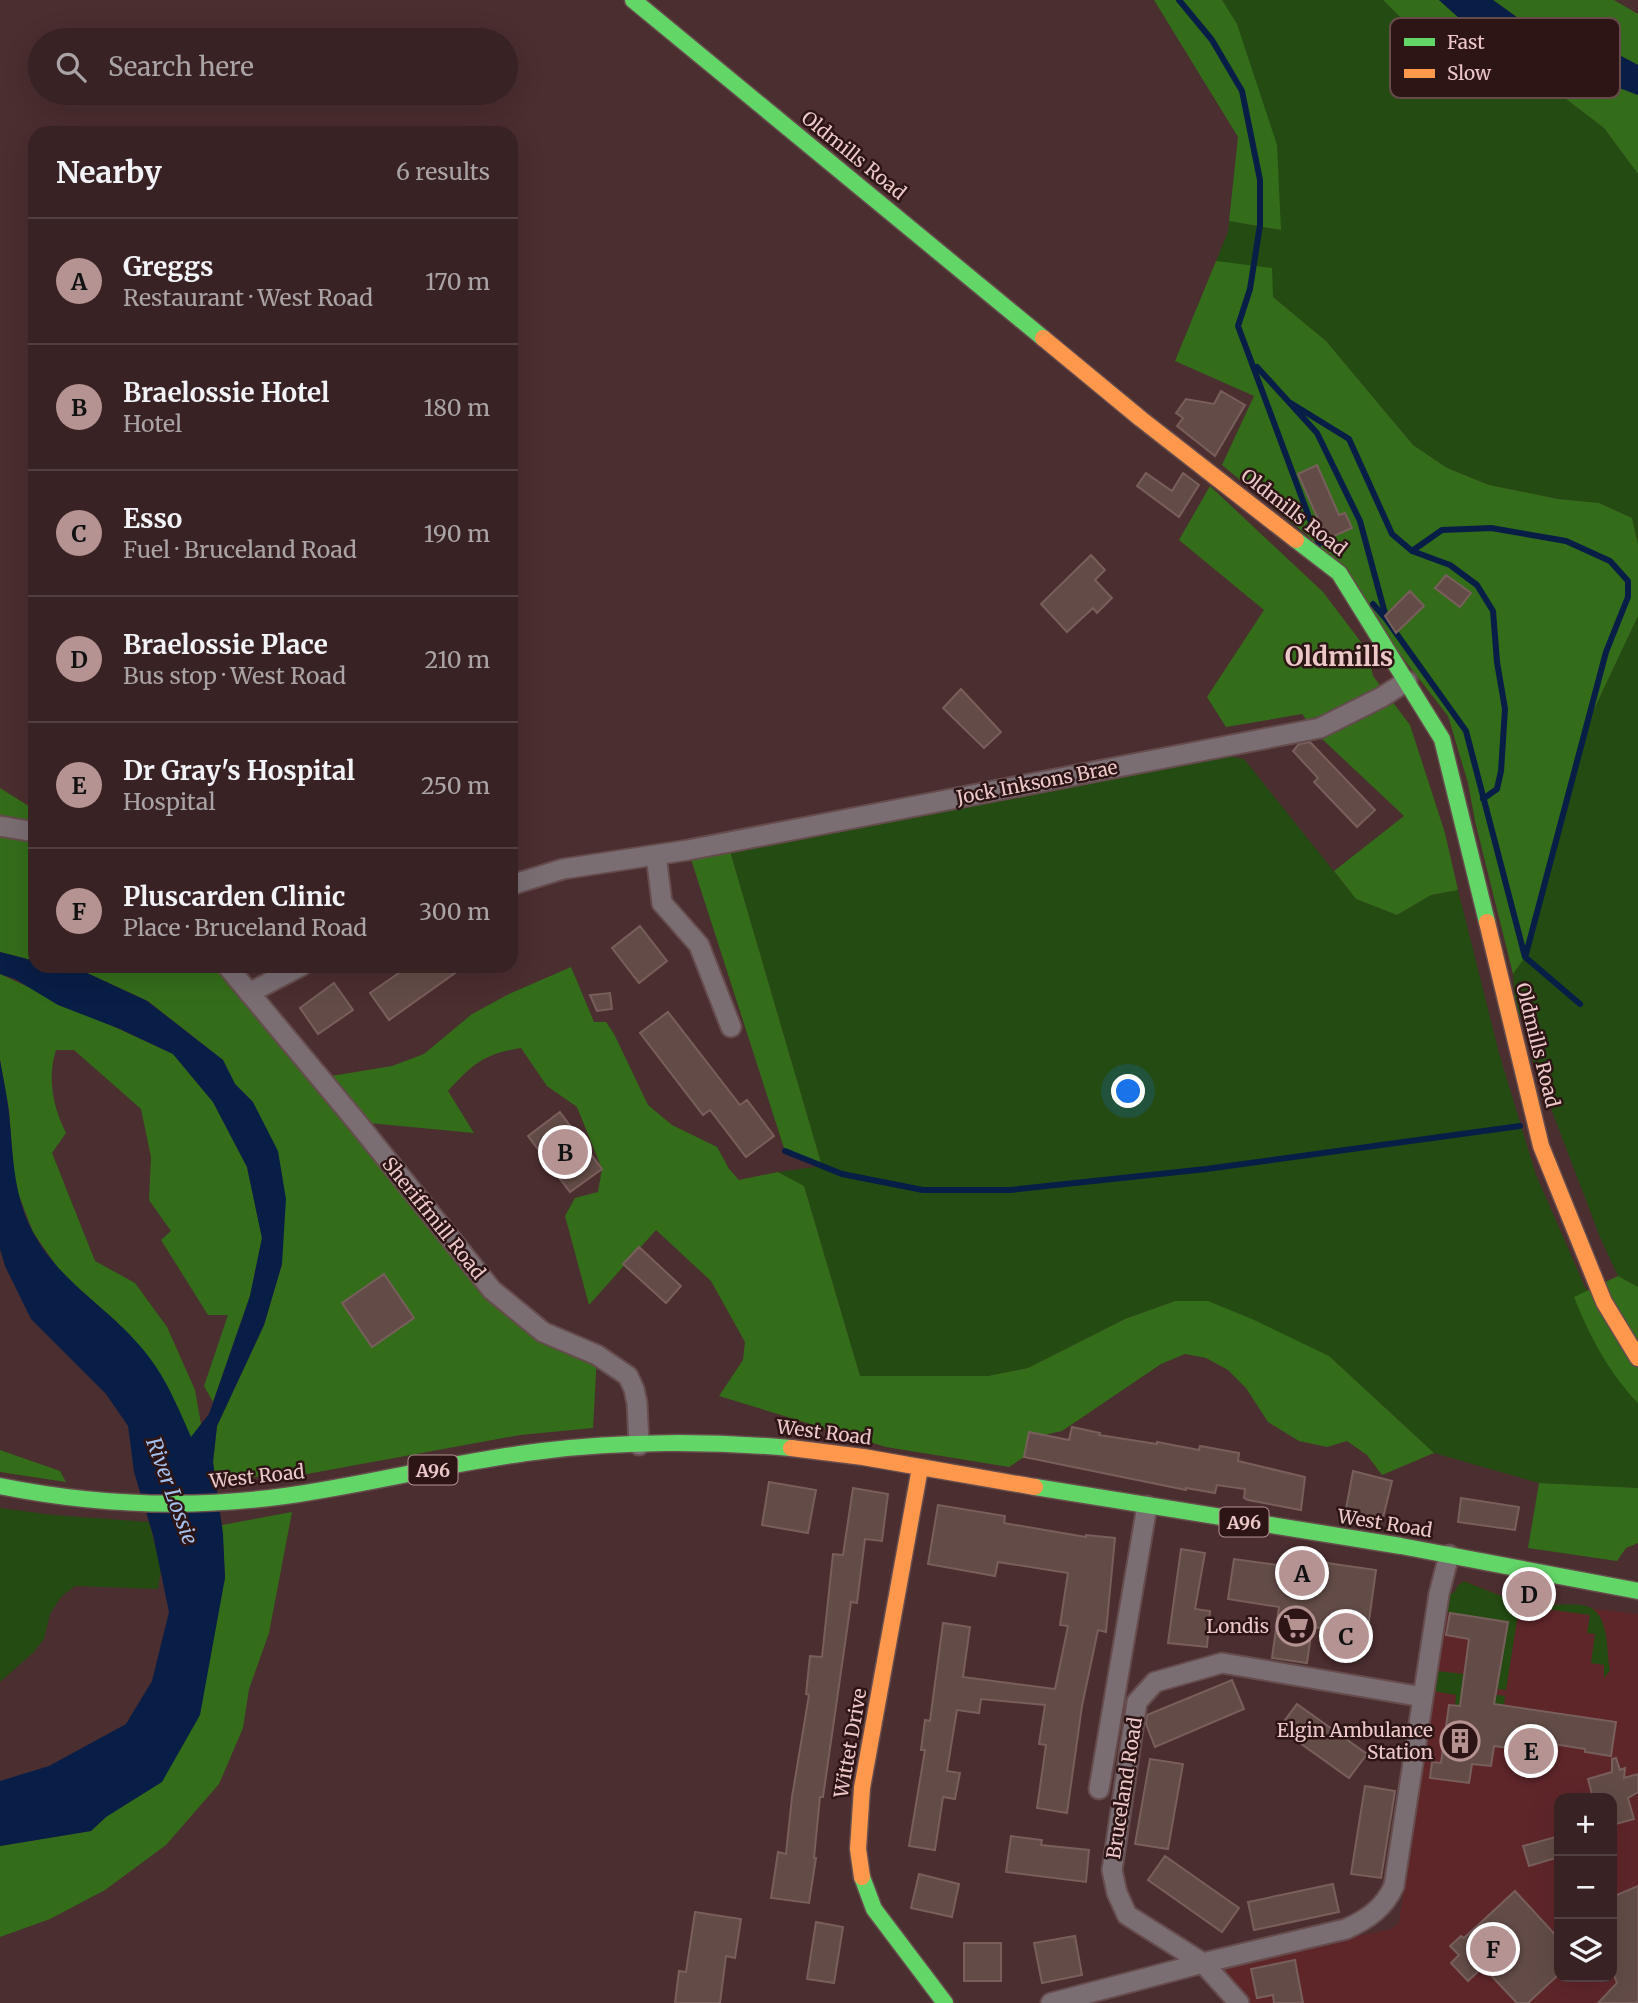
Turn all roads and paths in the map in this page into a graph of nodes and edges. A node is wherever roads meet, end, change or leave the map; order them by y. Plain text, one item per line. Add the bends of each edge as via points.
1 (632, 0) edge
2 (1407, 681) junction
3 (0, 826) edge
4 (28, 831) edge
5 (656, 855) junction
6 (518, 884) edge
7 (233, 973) edge
8 (287, 973) edge
9 (249, 993) junction
10 (731, 1027) dead end
11 (1638, 1359) edge
12 (639, 1445) junction
13 (920, 1468) junction
14 (0, 1486) edge
15 (1147, 1506) junction
16 (1448, 1555) junction
17 (1638, 1591) edge
18 (1423, 1697) junction
19 (1099, 1789) dead end
20 (1203, 1963) junction
21 (945, 2003) edge
22 (1051, 2003) edge
23 (1240, 2003) edge

1 - 2 main road, Oldmills Road via 1141,419 1339,573
2 - 5 street, Jock Inksons Brae via 1320,728
2 - 11 main road, Oldmills Road via 1442,739 1541,1146 1604,1302
3 - 4 street
5 - 6 street, Jock Inksons Brae via 563,869
5 - 10 street via 662,903 699,944
7 - 9 street, Sheriffmill Road
8 - 9 street
9 - 12 street, Sheriffmill Road via 492,1290 543,1332 597,1355 628,1376 637,1403
12 - 13 main road, West Road / A96 via 748,1444
12 - 14 main road, West Road / A96 via 542,1451 226,1502 155,1504 50,1496
13 - 15 main road, West Road / A96
13 - 21 main road, Wittet Drive via 862,1788 858,1849 862,1879 874,1909
15 - 16 main road, West Road / A96
15 - 19 street
16 - 17 main road, West Road / A96
16 - 18 street
18 - 20 street via 1394,1886 1387,1901 1346,1929
18 - 20 street, Bruceland Road via 1223,1662 1155,1682 1138,1702 1112,1870 1117,1893 1127,1915
20 - 22 street
20 - 23 street, Bruceland Road

